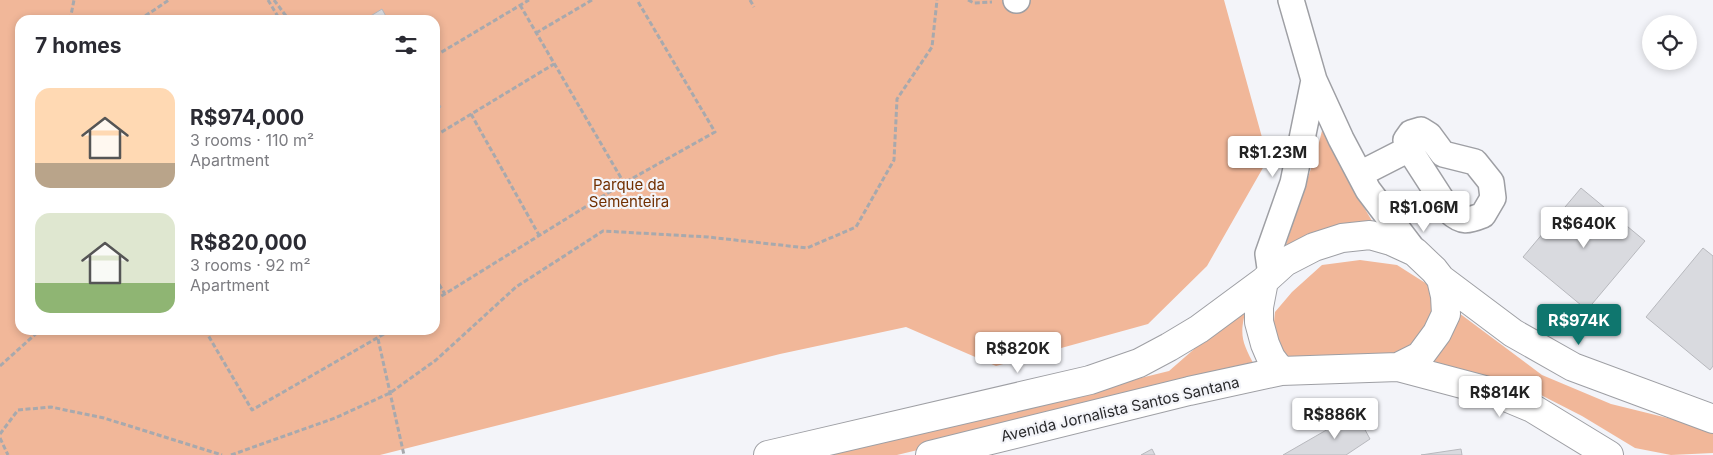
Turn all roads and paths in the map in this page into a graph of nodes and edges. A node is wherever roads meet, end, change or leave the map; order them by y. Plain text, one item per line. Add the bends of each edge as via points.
1 (74, 0) edge
2 (169, 0) edge
3 (268, 0) edge
4 (274, 0) edge
5 (529, 0) edge
6 (592, 0) edge
7 (636, 0) edge
8 (750, 0) edge
9 (937, 0) edge
10 (1291, 0) edge
11 (520, 5) junction
12 (754, 7) dead end
13 (71, 15) edge
14 (146, 15) edge
15 (277, 15) edge
16 (285, 15) edge
17 (536, 33) junction
18 (440, 53) edge
19 (554, 64) junction
20 (1314, 80) junction
21 (471, 114) junction
22 (440, 133) edge
23 (1409, 149) dead end
24 (1360, 174) junction
25 (624, 183) junction
26 (539, 235) junction
27 (1415, 252) junction
28 (1267, 278) junction
29 (1441, 279) junction
30 (440, 286) edge
31 (445, 294) junction
32 (440, 297) edge
33 (34, 335) edge
34 (208, 335) edge
35 (384, 335) edge
36 (378, 339) junction
37 (0, 366) edge
38 (1398, 367) junction
39 (1281, 371) junction
40 (390, 393) junction
41 (1713, 420) edge
42 (0, 434) edge
43 (0, 438) edge
44 (1576, 444) edge
45 (8, 455) edge
46 (222, 455) edge
47 (231, 455) edge
48 (404, 455) edge
49 (768, 455) edge
50 (930, 455) edge
51 (1609, 455) edge

1 - 13 path
2 - 14 path
3 - 15 path
4 - 16 path
5 - 11 path
6 - 17 path
7 - 25 path via 715,132
8 - 12 path
9 - 40 path via 932,47 897,99 894,160 856,227 807,248 708,237 603,231 516,287 436,360
10 - 20 street
11 - 17 path
11 - 18 path
17 - 19 path
19 - 21 path
19 - 25 path
20 - 24 street
20 - 28 street via 1293,183 1268,254
21 - 22 path
21 - 26 path
23 - 24 street
24 - 27 street via 1368,190
25 - 26 path
26 - 31 path
27 - 28 main road via 1370,235 1342,238 1314,247 1285,262
27 - 29 main road
28 - 39 main road via 1259,307 1259,322 1271,358
28 - 49 main road via 1198,329 1139,364 1090,380
29 - 38 main road via 1446,314 1437,333 1420,356
29 - 41 main road via 1513,333 1573,366
30 - 31 path
31 - 32 path
33 - 37 path
34 - 36 path via 252,410
35 - 36 path
36 - 40 path
38 - 39 main road
38 - 44 main road via 1496,393 1532,408
39 - 50 main road, Avenida Jornalista Santos Santana
40 - 47 path via 335,418
40 - 48 path
42 - 46 path via 18,410 51,407 104,418
43 - 45 path
44 - 51 main road

